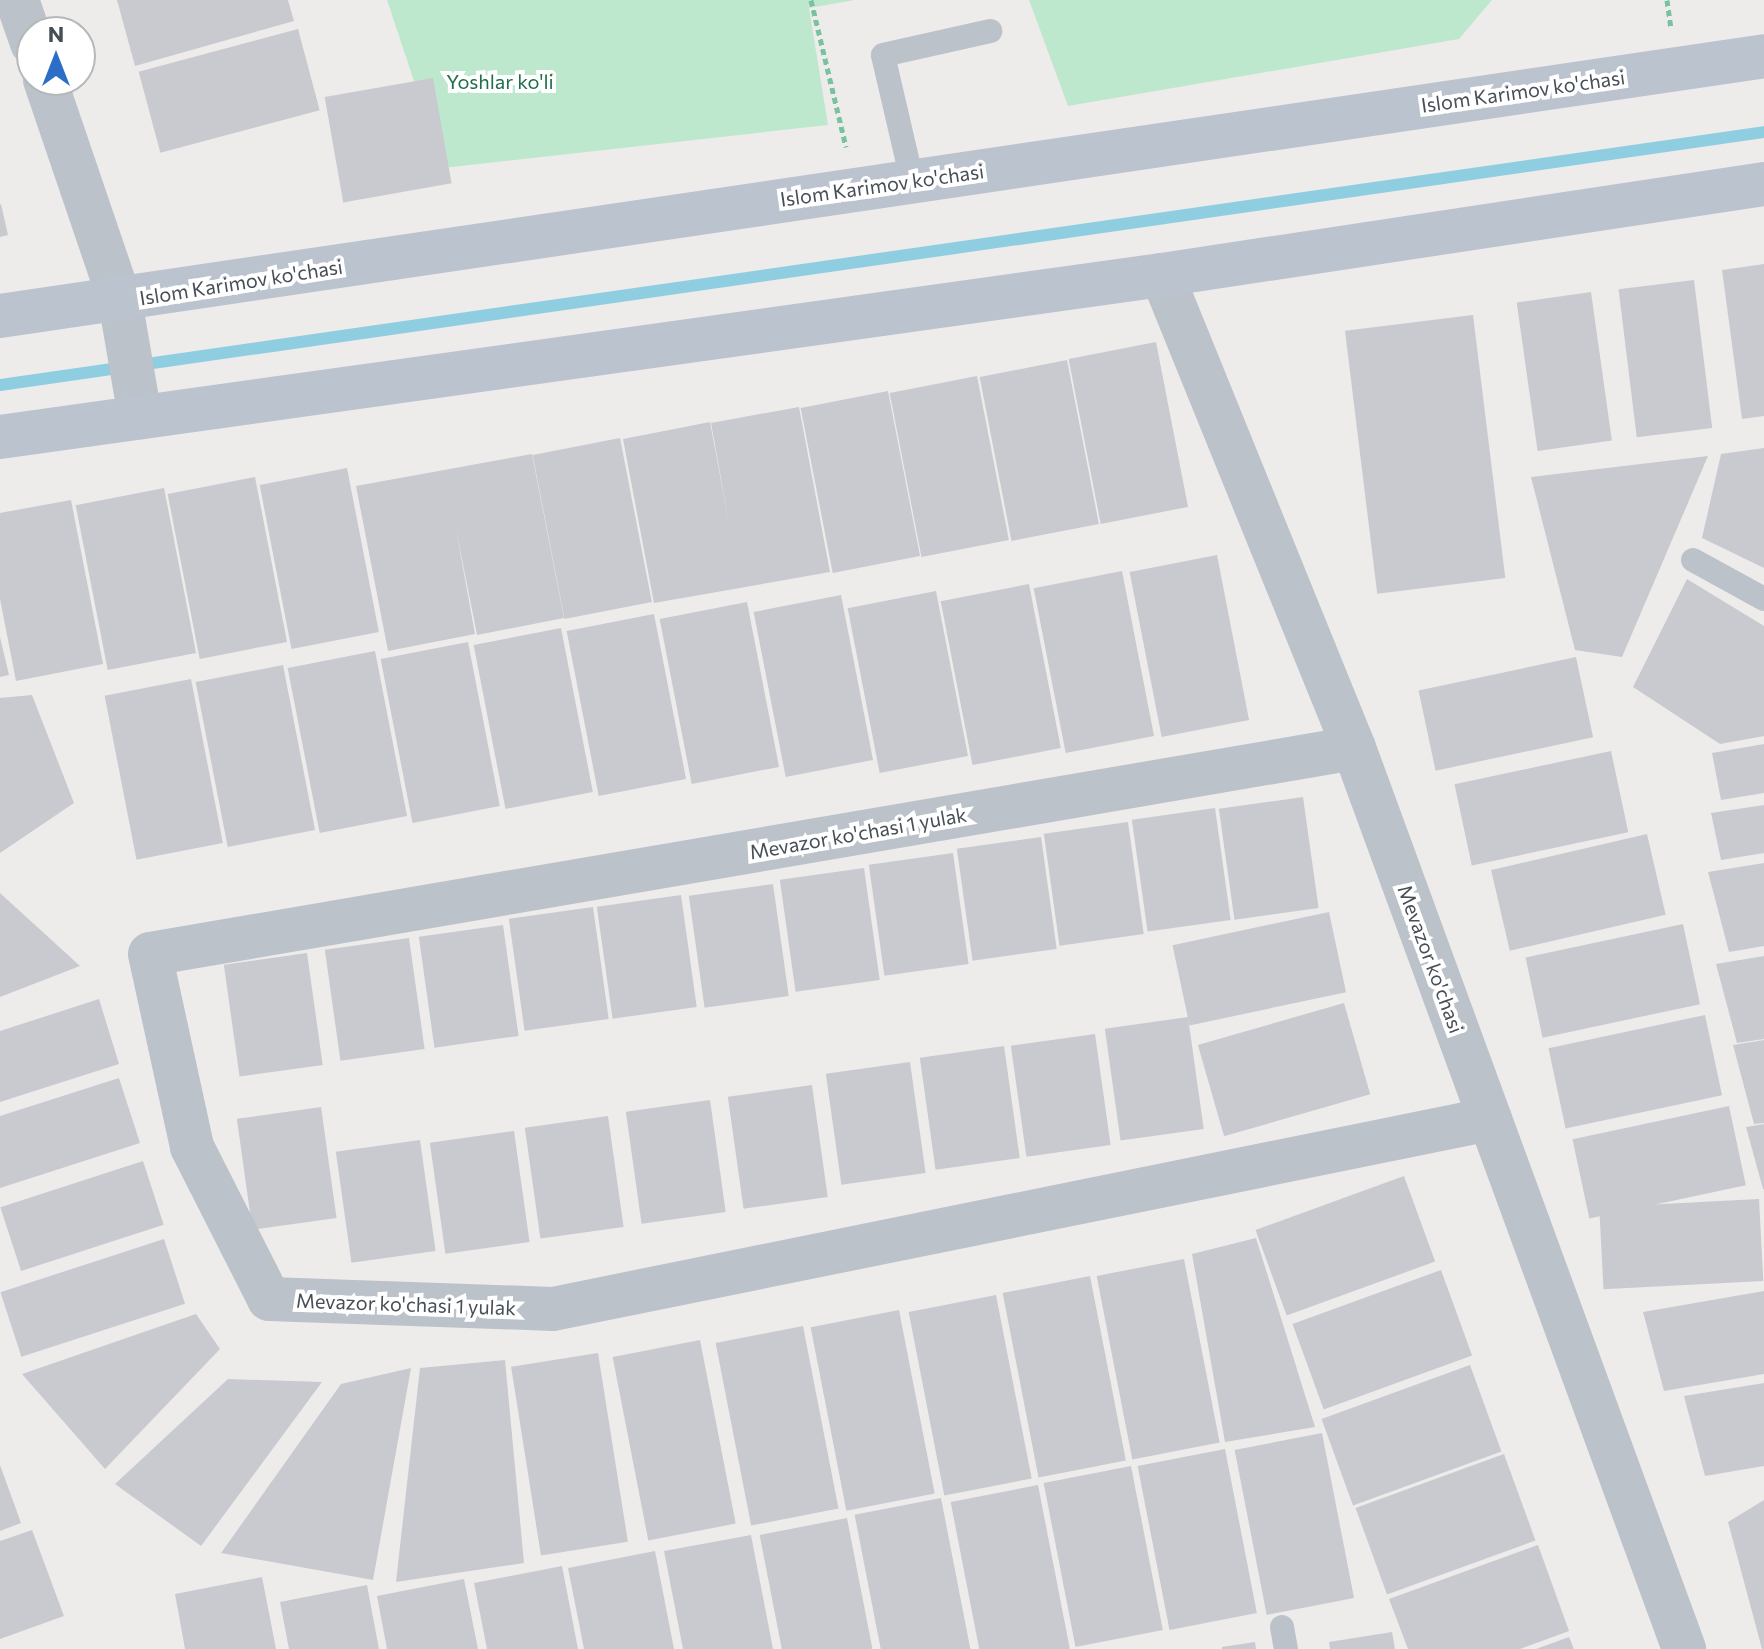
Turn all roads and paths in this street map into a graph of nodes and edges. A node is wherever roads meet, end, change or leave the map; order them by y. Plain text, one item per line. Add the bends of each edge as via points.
1 (811, 0) edge
2 (1667, 0) edge
3 (990, 31) dead end
4 (1671, 31) dead end
5 (1764, 56) edge
6 (50, 96) edge
7 (848, 154) dead end
8 (912, 180) junction
9 (1764, 184) edge
10 (1162, 275) junction
11 (120, 300) junction
12 (0, 316) edge
13 (140, 417) junction
14 (0, 437) edge
15 (1693, 560) dead end
16 (1764, 599) edge
17 (1354, 748) junction
18 (1490, 1119) junction
19 (1684, 1649) edge

1 - 7 path
2 - 4 path
3 - 8 lane via 883,55
5 - 8 main road, Islom Karimov ko'chasi
6 - 11 street
8 - 11 main road, Islom Karimov ko'chasi
9 - 10 main road
10 - 13 main road
10 - 17 street, Mevazor ko'chasi
11 - 12 main road, Islom Karimov ko'chasi
11 - 13 street
13 - 14 main road
15 - 16 lane
17 - 18 street, Mevazor ko'chasi
17 - 18 street, Mevazor ko'chasi 1 yulak via 150,954 192,1147 269,1299 553,1309
18 - 19 street, Mevazor ko'chasi

